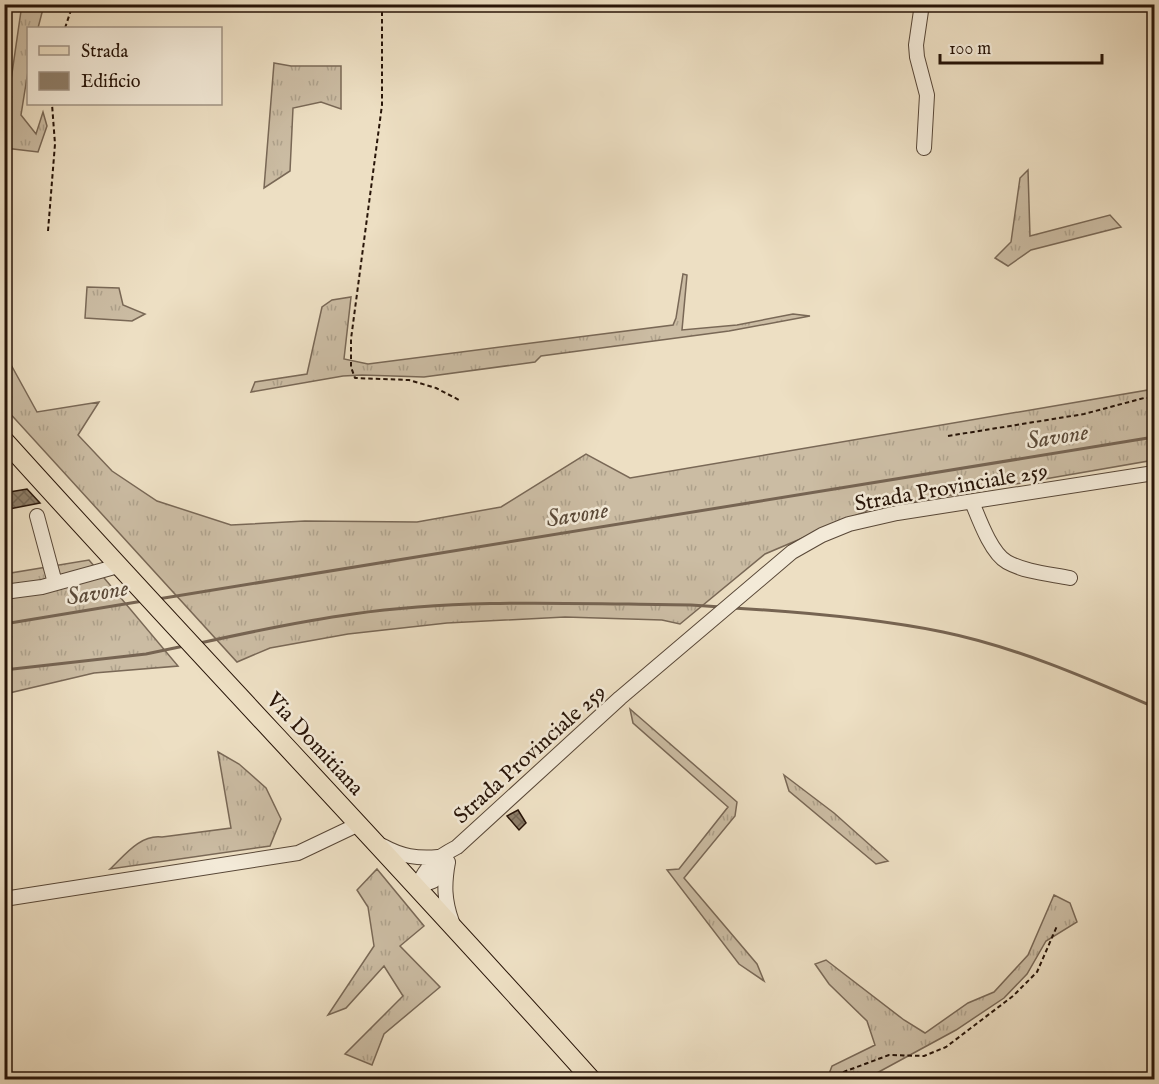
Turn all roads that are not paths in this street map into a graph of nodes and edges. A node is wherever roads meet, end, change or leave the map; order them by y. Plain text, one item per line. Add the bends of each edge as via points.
1 (922, 4) edge
2 (924, 148) dead end
3 (4, 440) edge
4 (1155, 473) edge
5 (972, 502) junction
6 (37, 516) dead end
7 (122, 570) junction
8 (1070, 578) dead end
9 (55, 583) junction
10 (4, 592) edge
11 (359, 824) junction
12 (375, 842) junction
13 (443, 860) junction
14 (417, 887) junction
15 (4, 899) edge
16 (452, 924) junction
17 (592, 1080) edge

1 - 2 street via 916,57 927,95
3 - 7 main road, Via Domitiana
4 - 5 street, Strada Provinciale 259
5 - 8 street via 992,546 1005,562
5 - 13 street, Strada Provinciale 259 via 897,513 840,528 792,552 620,698
6 - 9 street
7 - 9 street
7 - 11 main road, Via Domitiana
9 - 10 street
11 - 12 main road, Via Domitiana
11 - 15 street via 298,853
12 - 13 street, Strada Provinciale 259 via 397,854
12 - 14 main road, Via Domitiana
13 - 14 street, Strada Provinciale 259 via 424,872
13 - 16 street via 445,903
14 - 16 main road, Via Domitiana
16 - 17 main road, Via Domitiana

